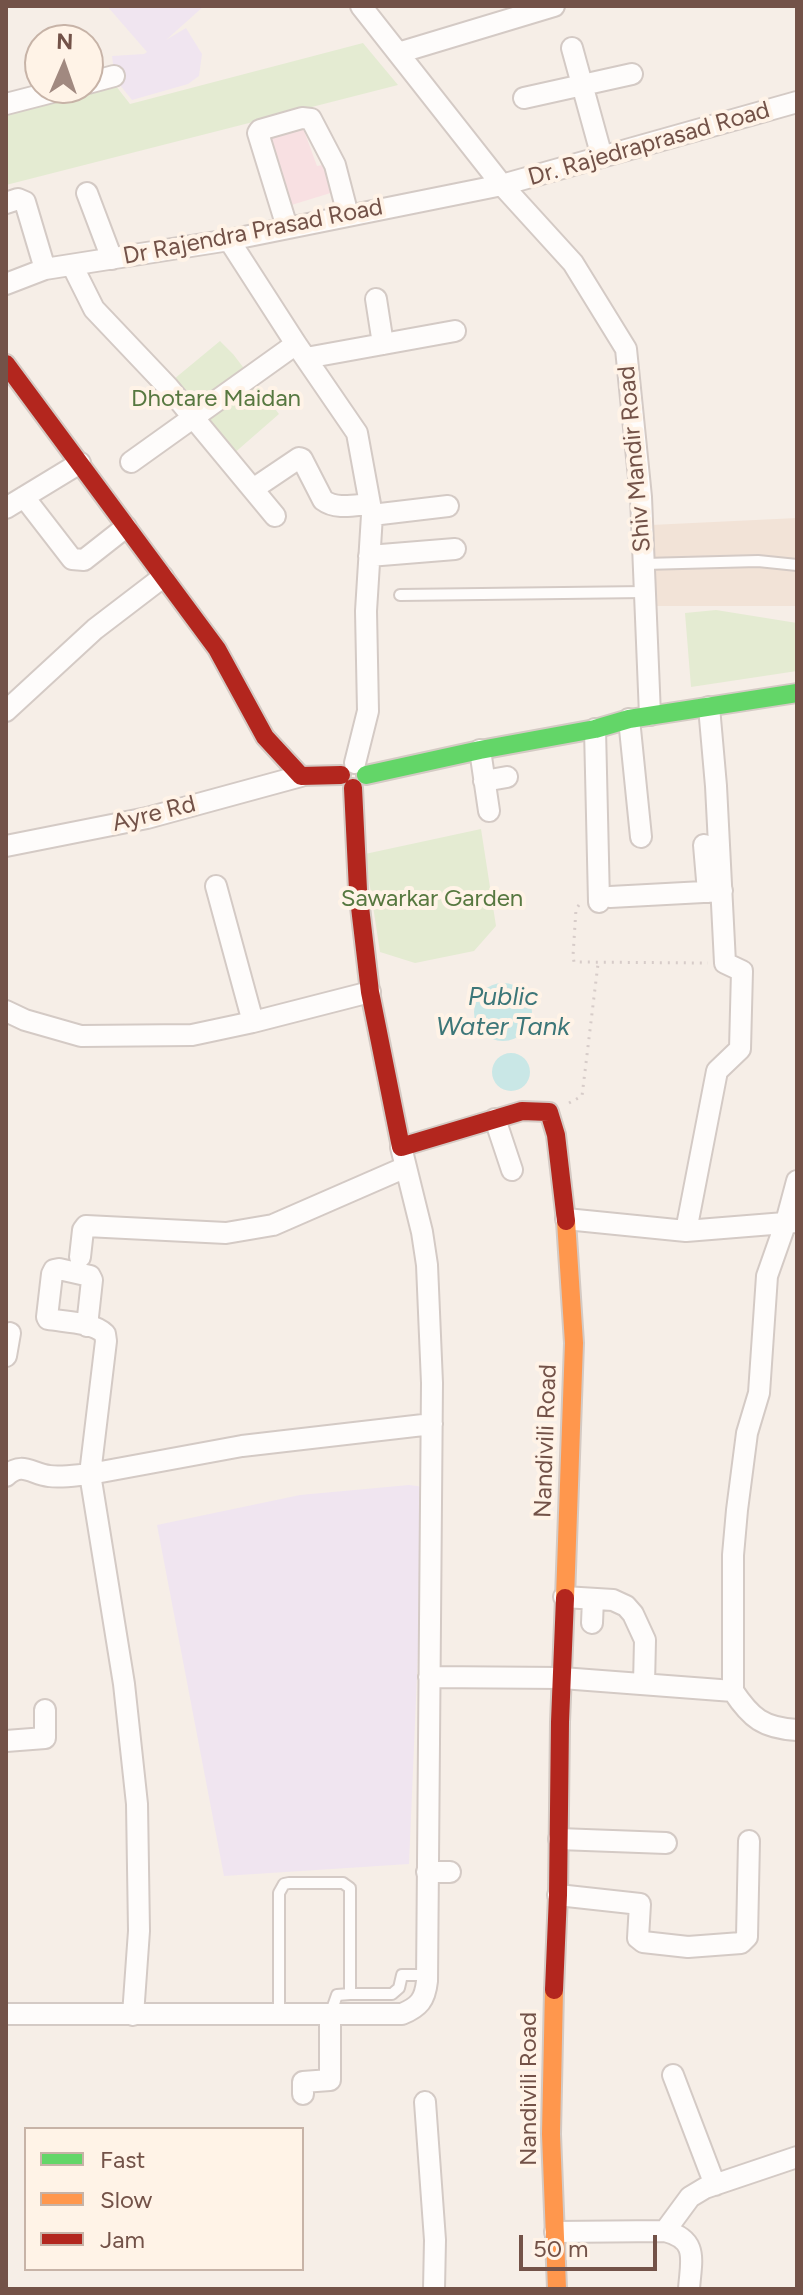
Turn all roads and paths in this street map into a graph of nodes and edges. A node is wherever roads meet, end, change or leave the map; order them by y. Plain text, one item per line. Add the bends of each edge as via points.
1 (361, 6) edge
2 (554, 6) edge
3 (502, 13) edge
4 (572, 48) dead end
5 (398, 53) junction
6 (632, 74) dead end
7 (114, 76) dead end
8 (104, 79) edge
9 (582, 85) junction
10 (524, 98) dead end
11 (797, 102) edge
12 (602, 157) junction
13 (502, 185) junction
14 (84, 199) dead end
15 (6, 203) edge
16 (348, 215) junction
17 (287, 227) junction
18 (229, 240) junction
19 (107, 260) junction
20 (72, 265) junction
21 (45, 269) junction
22 (6, 284) edge
23 (376, 299) dead end
24 (455, 331) dead end
25 (383, 344) junction
26 (301, 351) junction
27 (8, 371) edge
28 (194, 416) junction
29 (131, 462) dead end
30 (80, 463) junction
31 (253, 489) junction
32 (24, 497) junction
33 (448, 506) dead end
34 (6, 508) edge
35 (371, 509) junction
36 (275, 516) dead end
37 (126, 527) junction
38 (455, 549) dead end
39 (369, 556) junction
40 (644, 564) junction
41 (797, 565) edge
42 (163, 577) junction
43 (645, 592) junction
44 (400, 595) dead end
45 (797, 693) edge
46 (709, 707) junction
47 (6, 711) edge
48 (640, 717) junction
49 (595, 729) junction
50 (480, 750) junction
51 (354, 775) junction
52 (301, 776) junction
53 (507, 777) dead end
54 (484, 781) junction
55 (489, 811) dead end
56 (641, 837) dead end
57 (704, 845) dead end
58 (6, 846) edge
59 (216, 886) dead end
60 (715, 891) junction
61 (604, 900) junction
62 (725, 963) junction
63 (598, 964) junction
64 (370, 992) junction
65 (6, 1011) edge
66 (253, 1022) junction
67 (549, 1112) junction
68 (495, 1119) junction
69 (404, 1157) junction
70 (512, 1170) dead end
71 (797, 1181) edge
72 (566, 1219) junction
73 (791, 1222) edge
74 (686, 1231) junction
75 (80, 1257) dead end
76 (87, 1326) dead end
77 (10, 1333) dead end
78 (6, 1356) edge
79 (432, 1424) junction
80 (8, 1468) edge
81 (90, 1474) junction
82 (564, 1597) junction
83 (593, 1599) junction
84 (592, 1623) dead end
85 (429, 1677) junction
86 (562, 1678) junction
87 (644, 1684) junction
88 (733, 1691) junction
89 (45, 1710) dead end
90 (797, 1730) edge
91 (6, 1741) edge
92 (559, 1839) junction
93 (749, 1841) dead end
94 (666, 1843) dead end
95 (427, 1872) junction
96 (450, 1872) dead end
97 (558, 1895) junction
98 (427, 1975) junction
99 (350, 1994) junction
100 (6, 2014) edge
101 (133, 2015) junction
102 (279, 2015) junction
103 (330, 2015) junction
104 (673, 2075) dead end
105 (303, 2094) dead end
106 (425, 2102) dead end
107 (797, 2157) edge
108 (715, 2185) junction
109 (665, 2231) junction
110 (555, 2232) junction
111 (434, 2289) edge
112 (557, 2289) edge
113 (689, 2289) edge

1 - 5 street, Shiv Mandir Road
2 - 3 street
3 - 5 street
4 - 9 street
5 - 13 street, Shiv Mandir Road
6 - 9 street
7 - 8 street
9 - 10 street
9 - 12 street
11 - 12 street, Dr. Rajedraprasad Road
12 - 13 street, Dr. Rajedraprasad Road
13 - 16 street, Dr Rajendra Prasad Road
13 - 40 street, Shiv Mandir Road via 573,263 626,349
14 - 19 street
15 - 21 street via 25,202
16 - 17 street, Dr Rajendra Prasad Road
16 - 17 street via 335,165 311,119 302,118 258,133
17 - 18 street, Dr Rajendra Prasad Road
18 - 19 street, Dr Rajendra Prasad Road
18 - 26 street
19 - 20 street, Dr Rajendra Prasad Road
20 - 21 street, Dr Rajendra Prasad Road
20 - 28 street via 94,309
21 - 22 street, Dr Rajendra Prasad Road
23 - 25 street
24 - 25 street
25 - 26 street
26 - 28 street
26 - 35 street via 357,433
27 - 30 street
28 - 29 street
28 - 31 street
30 - 32 street
30 - 37 street
31 - 35 street via 299,458 327,504
31 - 36 street
32 - 34 street
32 - 37 street via 77,561
33 - 35 street
35 - 39 street
37 - 42 street
38 - 39 street
39 - 51 street via 368,711
40 - 41 lane
40 - 43 street, Shiv Mandir Road
42 - 47 street via 95,629
42 - 52 street via 217,649 265,737
43 - 44 lane
43 - 48 street, Shiv Mandir Road
45 - 46 street
46 - 48 street
46 - 60 street via 716,786
48 - 49 street
48 - 56 street, Shiv Mandir Road
49 - 50 street
49 - 61 street
50 - 51 street
50 - 54 street
51 - 52 street
51 - 64 street via 358,890
52 - 58 street, Ayre Rd via 147,818
53 - 54 street
54 - 55 street
57 - 60 street
59 - 66 street
60 - 61 street
60 - 62 street
61 - 63 path via 576,909 574,962
62 - 63 path
62 - 74 street via 742,971 740,1049 717,1071
63 - 67 path via 582,1096
64 - 66 street
64 - 69 street
65 - 66 street via 81,1036 192,1035
67 - 68 street via 522,1111
67 - 72 street, Nandivili Road
68 - 69 street
68 - 70 street
69 - 75 street via 273,1225 226,1233 86,1226
69 - 79 street via 427,1265
71 - 73 street
72 - 74 street
72 - 82 street, Nandivili Road via 574,1343
73 - 74 street
73 - 88 street via 767,1276 759,1393 747,1433 737,1510
76 - 81 street via 101,1329 106,1341
77 - 78 street
79 - 81 street via 242,1446
79 - 85 street
80 - 81 street via 50,1476
81 - 101 street via 124,1684 137,1804 139,1931
82 - 83 street
82 - 86 street, Nandivili Road
83 - 84 street
83 - 87 street via 618,1602 633,1614 645,1640
85 - 86 street
85 - 95 street
86 - 87 street
86 - 92 street, Nandivili Road
87 - 88 street
88 - 90 street via 750,1716
89 - 91 street via 45,1738
92 - 94 street
92 - 97 street, Nandivili Road
93 - 97 street via 747,1937 741,1943 688,1947 643,1942 638,1938 640,1904
95 - 96 street
95 - 98 street
97 - 110 street, Nandivili Road via 551,2134
98 - 99 lane via 402,1975 392,1994
98 - 103 street via 426,1991 415,2009 402,2014
99 - 102 lane via 350,1888 343,1883 284,1884 279,1893
99 - 103 lane via 337,1995
100 - 101 street
101 - 102 street
102 - 103 street
103 - 105 street via 330,2080 303,2082
104 - 108 street
106 - 111 street
107 - 108 street
108 - 109 street via 690,2197
109 - 110 street
109 - 113 street via 689,2244
110 - 112 street, Nandivili Road

